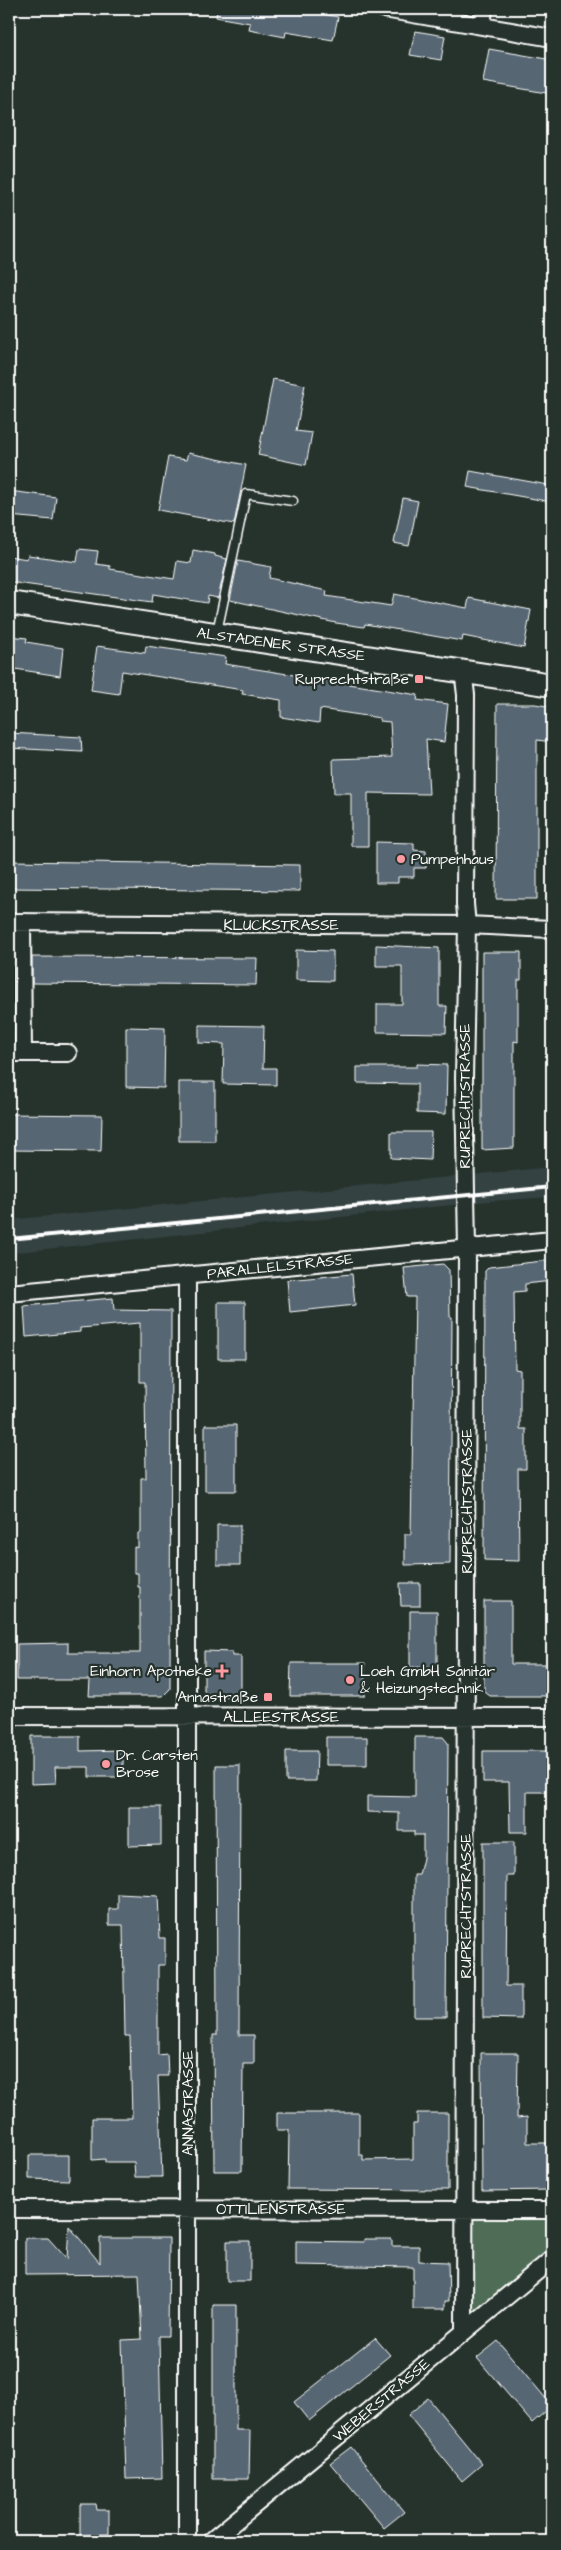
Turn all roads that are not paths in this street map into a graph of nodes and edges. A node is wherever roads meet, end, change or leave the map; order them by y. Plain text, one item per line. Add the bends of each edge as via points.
1 (384, 9) edge
2 (484, 9) edge
3 (482, 26) junction
4 (552, 38) edge
5 (293, 501) dead end
6 (9, 603) edge
7 (217, 634) junction
8 (463, 670) junction
9 (552, 685) edge
10 (16, 922) edge
11 (467, 925) junction
12 (552, 929) edge
13 (16, 1053) edge
14 (68, 1053) dead end
15 (552, 1240) edge
16 (467, 1248) junction
17 (186, 1275) junction
18 (9, 1293) edge
19 (9, 1716) edge
20 (187, 1717) junction
21 (466, 1717) junction
22 (552, 1717) edge
23 (9, 2209) edge
24 (186, 2209) junction
25 (466, 2210) junction
26 (552, 2210) edge
27 (552, 2259) edge
28 (464, 2332) junction
29 (187, 2541) edge
30 (211, 2541) edge

1 - 3 street
2 - 3 street
3 - 4 street
5 - 7 lane via 246,494
6 - 7 street, ALSTADENER STRASSE
7 - 8 street, ALSTADENER STRASSE
8 - 9 street, ALSTADENER STRASSE
8 - 11 street, RUPRECHTSTRASSE via 466,695
10 - 11 street, KLUCKSTRASSE
10 - 13 street
11 - 12 street, KLUCKSTRASSE
11 - 16 street, RUPRECHTSTRASSE via 464,1088
13 - 14 street
15 - 16 street, PARALLELSTRASSE
16 - 17 street, PARALLELSTRASSE
16 - 21 street, RUPRECHTSTRASSE
17 - 18 street, PARALLELSTRASSE
17 - 20 street, ANNASTRASSE
19 - 20 street, ALLEESTRASSE
20 - 21 street, ALLEESTRASSE
20 - 24 street, ANNASTRASSE
21 - 22 street, ALLEESTRASSE
21 - 25 street, RUPRECHTSTRASSE
23 - 24 street, OTTILIENSTRASSE
24 - 25 street, OTTILIENSTRASSE
24 - 29 street, ANNASTRASSE
25 - 26 street, OTTILIENSTRASSE
25 - 28 street, RUPRECHTSTRASSE
27 - 28 street, WEBERSTRASSE
28 - 30 street, WEBERSTRASSE

